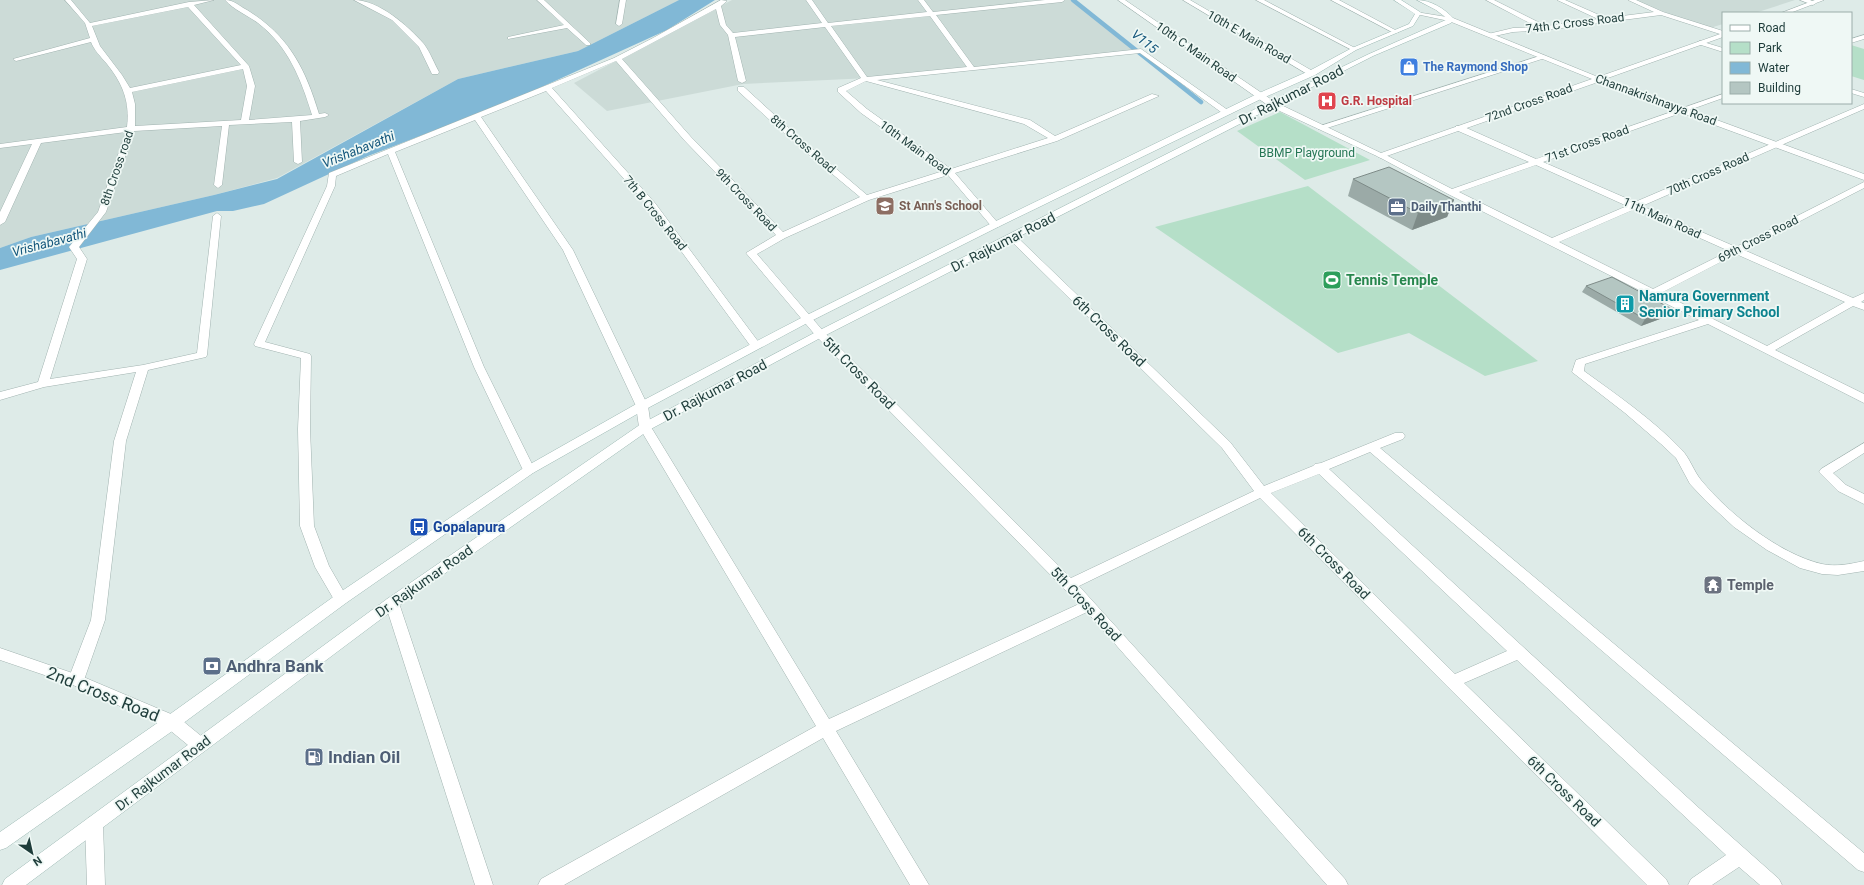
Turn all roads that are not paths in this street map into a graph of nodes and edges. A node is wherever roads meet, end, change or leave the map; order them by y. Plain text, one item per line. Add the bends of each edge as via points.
1 (68, 0) edge
2 (210, 0) edge
3 (228, 0) edge
4 (357, 0) edge
5 (540, 0) edge
6 (623, 0) edge
7 (810, 0) edge
8 (921, 0) edge
9 (1062, 0) edge
10 (1120, 0) edge
11 (1186, 0) edge
12 (1259, 0) edge
13 (1334, 0) edge
14 (1397, 0) edge
15 (1420, 0) edge
16 (1489, 0) edge
17 (1560, 0) edge
18 (1631, 0) edge
19 (1803, 0) edge
20 (1821, 0) edge
21 (722, 2) edge
22 (1813, 3) junction
23 (189, 4) junction
24 (1787, 12) edge
25 (1418, 13) junction
26 (1661, 13) junction
27 (932, 14) junction
28 (1450, 19) junction
29 (1606, 20) junction
30 (619, 24) dead end
31 (89, 25) junction
32 (826, 25) junction
33 (568, 26) junction
34 (1546, 28) junction
35 (1396, 32) junction
36 (1722, 34) edge
37 (1722, 34) edge
38 (731, 35) junction
39 (1490, 35) junction
40 (1864, 37) edge
41 (510, 38) dead end
42 (93, 39) junction
43 (1700, 43) junction
44 (1853, 43) edge
45 (588, 44) dead end
46 (1354, 49) junction
47 (1722, 50) edge
48 (1543, 57) junction
49 (617, 58) junction
50 (16, 59) dead end
51 (246, 66) junction
52 (972, 69) junction
53 (435, 72) dead end
54 (1312, 73) junction
55 (865, 79) junction
56 (1598, 79) junction
57 (547, 87) junction
58 (129, 90) junction
59 (1852, 91) edge
60 (1864, 95) edge
61 (1155, 96) dead end
62 (1260, 96) junction
63 (1722, 96) edge
64 (1272, 104) junction
65 (1864, 106) edge
66 (1682, 110) junction
67 (1228, 113) junction
68 (325, 115) dead end
69 (316, 116) junction
70 (477, 117) junction
71 (296, 119) junction
72 (245, 121) junction
73 (226, 122) junction
74 (1321, 128) junction
75 (1459, 128) junction
76 (131, 129) junction
77 (1054, 139) junction
78 (38, 141) junction
79 (1775, 144) junction
80 (0, 146) edge
81 (390, 150) junction
82 (1381, 156) junction
83 (298, 162) dead end
84 (1536, 162) junction
85 (950, 172) junction
86 (1864, 177) edge
87 (218, 185) dead end
88 (1864, 185) edge
89 (1451, 192) junction
90 (866, 198) junction
91 (1635, 206) junction
92 (217, 216) dead end
93 (0, 222) edge
94 (995, 224) junction
95 (782, 236) junction
96 (1012, 237) junction
97 (1551, 242) junction
98 (1736, 250) junction
99 (1653, 293) junction
100 (1864, 296) edge
101 (1853, 302) junction
102 (1864, 307) edge
103 (807, 319) junction
104 (1708, 320) junction
105 (820, 334) junction
106 (756, 346) junction
107 (1767, 350) junction
108 (143, 368) junction
109 (42, 384) junction
110 (0, 396) edge
111 (1864, 399) edge
112 (642, 406) junction
113 (645, 427) junction
114 (1399, 436) dead end
115 (1370, 447) junction
116 (1864, 447) edge
117 (1320, 467) junction
118 (529, 470) junction
119 (1262, 492) junction
120 (1864, 500) edge
121 (1864, 566) edge
122 (1068, 585) junction
123 (340, 599) junction
124 (392, 603) junction
125 (1089, 605) junction
126 (1519, 652) junction
127 (0, 654) edge
128 (76, 680) junction
129 (1452, 682) junction
130 (172, 722) junction
131 (826, 728) junction
132 (200, 745) junction
133 (94, 824) junction
134 (0, 842) edge
135 (1740, 856) junction
136 (1864, 864) edge
137 (11, 885) edge
138 (96, 885) edge
139 (484, 885) edge
140 (547, 885) edge
141 (920, 885) edge
142 (1339, 885) edge
143 (1660, 885) edge
144 (1697, 885) edge
145 (1773, 885) edge

1 - 31 street, 8th Cross road
2 - 23 street
3 - 69 street via 239,10 261,22 291,52 306,81
4 - 53 street via 394,19 422,46
5 - 33 street
6 - 30 street
7 - 32 street
8 - 27 street
9 - 27 street
10 - 62 street, 10th C Main Road
11 - 54 street, 10th E Main Road
12 - 46 street
13 - 35 street
14 - 25 street
15 - 28 street via 1438,9
16 - 34 street
17 - 29 street
18 - 26 street
19 - 22 street
20 - 22 street
21 - 38 street via 723,25
21 - 49 street
22 - 24 street
23 - 31 street
23 - 51 street
25 - 28 street
25 - 35 street, Dr. Rajkumar Road via 1411,25
26 - 29 street, 74th C Cross Road
26 - 36 street
27 - 32 street
27 - 52 street
28 - 39 street, Channakrishnayya Road
28 - 64 street, Dr. Rajkumar Road via 1445,26 1371,55
29 - 34 street, 74th C Cross Road
31 - 42 street, 8th Cross road
32 - 38 street
32 - 55 street
33 - 41 street
33 - 45 street
34 - 39 street, 74th C Cross Road via 1513,30
35 - 46 street, Dr. Rajkumar Road
37 - 43 street, 72nd Cross Road
38 - 90 street, 8th Cross Road via 742,85 798,141
39 - 48 street, Channakrishnayya Road
40 - 44 street
42 - 50 street
42 - 58 street, 8th Cross road
43 - 47 street
43 - 56 street, 72nd Cross Road
46 - 54 street, Dr. Rajkumar Road
48 - 56 street, Channakrishnayya Road
48 - 74 street
49 - 57 street
49 - 95 street, 9th Cross Road via 688,139
51 - 58 street
51 - 72 street via 251,86
52 - 55 street
52 - 67 street via 1141,51
54 - 62 street, Dr. Rajkumar Road
55 - 77 street via 1027,122
55 - 85 street, 10th Main Road via 841,90 864,111
56 - 66 street, Channakrishnayya Road
56 - 75 street, 72nd Cross Road
57 - 70 street
57 - 106 street, 7th B Cross Road via 652,205
58 - 76 street, 8th Cross road
59 - 60 street
61 - 77 street
62 - 64 street, 10th C Main Road
62 - 67 street, Dr. Rajkumar Road
63 - 66 street, 71st Cross Road
64 - 74 street, 10th C Main Road
64 - 96 street, Dr. Rajkumar Road
65 - 79 street, 70th Cross Road
66 - 79 street, Channakrishnayya Road
66 - 84 street, 71st Cross Road
67 - 94 street, Dr. Rajkumar Road
68 - 69 street
69 - 71 street
70 - 81 street
70 - 112 street via 568,250
71 - 72 street
71 - 83 street
72 - 73 street
73 - 76 street
73 - 87 street
74 - 82 street, 10th C Main Road
75 - 82 street, 72nd Cross Road
75 - 84 street, 11th Main Road
76 - 78 street
76 - 109 street, 8th Cross road via 102,212 74,247 82,259
77 - 85 street
78 - 80 street
78 - 93 street
79 - 86 street, Channakrishnayya Road
79 - 91 street, 70th Cross Road
81 - 118 street via 479,367
81 - 123 street via 332,175 331,186 259,344 306,356 304,429 307,526 322,567
82 - 89 street, 10th C Main Road
84 - 89 street, 71st Cross Road
84 - 91 street, 11th Main Road
85 - 90 street
85 - 94 street, 10th Main Road
88 - 98 street, 69th Cross Road
89 - 97 street, 10th C Main Road
90 - 95 street
91 - 97 street, 70th Cross Road
91 - 98 street, 11th Main Road
92 - 108 street via 202,355
94 - 103 street, Dr. Rajkumar Road
95 - 103 street, 9th Cross Road via 752,254
96 - 105 street, Dr. Rajkumar Road
96 - 119 street, 6th Cross Road via 1226,445
97 - 99 street, 10th C Main Road
98 - 99 street, 69th Cross Road
98 - 101 street, 11th Main Road
99 - 104 street, 10th C Main Road
100 - 101 street
101 - 102 street, 11th Main Road
101 - 107 street
103 - 105 street, 9th Cross Road
103 - 106 street, Dr. Rajkumar Road
104 - 107 street, 10th C Main Road
104 - 121 street via 1580,362 1578,372 1640,417 1679,454 1696,484 1748,531 1789,557 1822,569 1847,570
105 - 113 street, Dr. Rajkumar Road
105 - 122 street, 5th Cross Road
106 - 112 street, Dr. Rajkumar Road
107 - 111 street, 10th C Main Road
108 - 109 street
108 - 128 street via 120,441 98,620
109 - 110 street
112 - 113 street
112 - 118 street, Dr. Rajkumar Road
113 - 124 street, Dr. Rajkumar Road
113 - 131 street
114 - 115 street
115 - 117 street
115 - 136 street
116 - 120 street via 1825,472 1842,488
117 - 119 street
117 - 126 street
118 - 123 street, Dr. Rajkumar Road
119 - 122 street
119 - 129 street, 6th Cross Road
122 - 125 street, 5th Cross Road
123 - 130 street, Dr. Rajkumar Road
124 - 132 street, Dr. Rajkumar Road
124 - 139 street
125 - 131 street
125 - 142 street, 5th Cross Road
126 - 129 street
126 - 135 street
127 - 128 street, 2nd Cross Road
128 - 130 street, 2nd Cross Road
129 - 143 street, 6th Cross Road
130 - 132 street, 2nd Cross Road
130 - 134 street, Dr. Rajkumar Road
131 - 140 street
131 - 141 street
132 - 133 street, Dr. Rajkumar Road
133 - 137 street, Dr. Rajkumar Road
133 - 138 street
135 - 144 street
135 - 145 street

